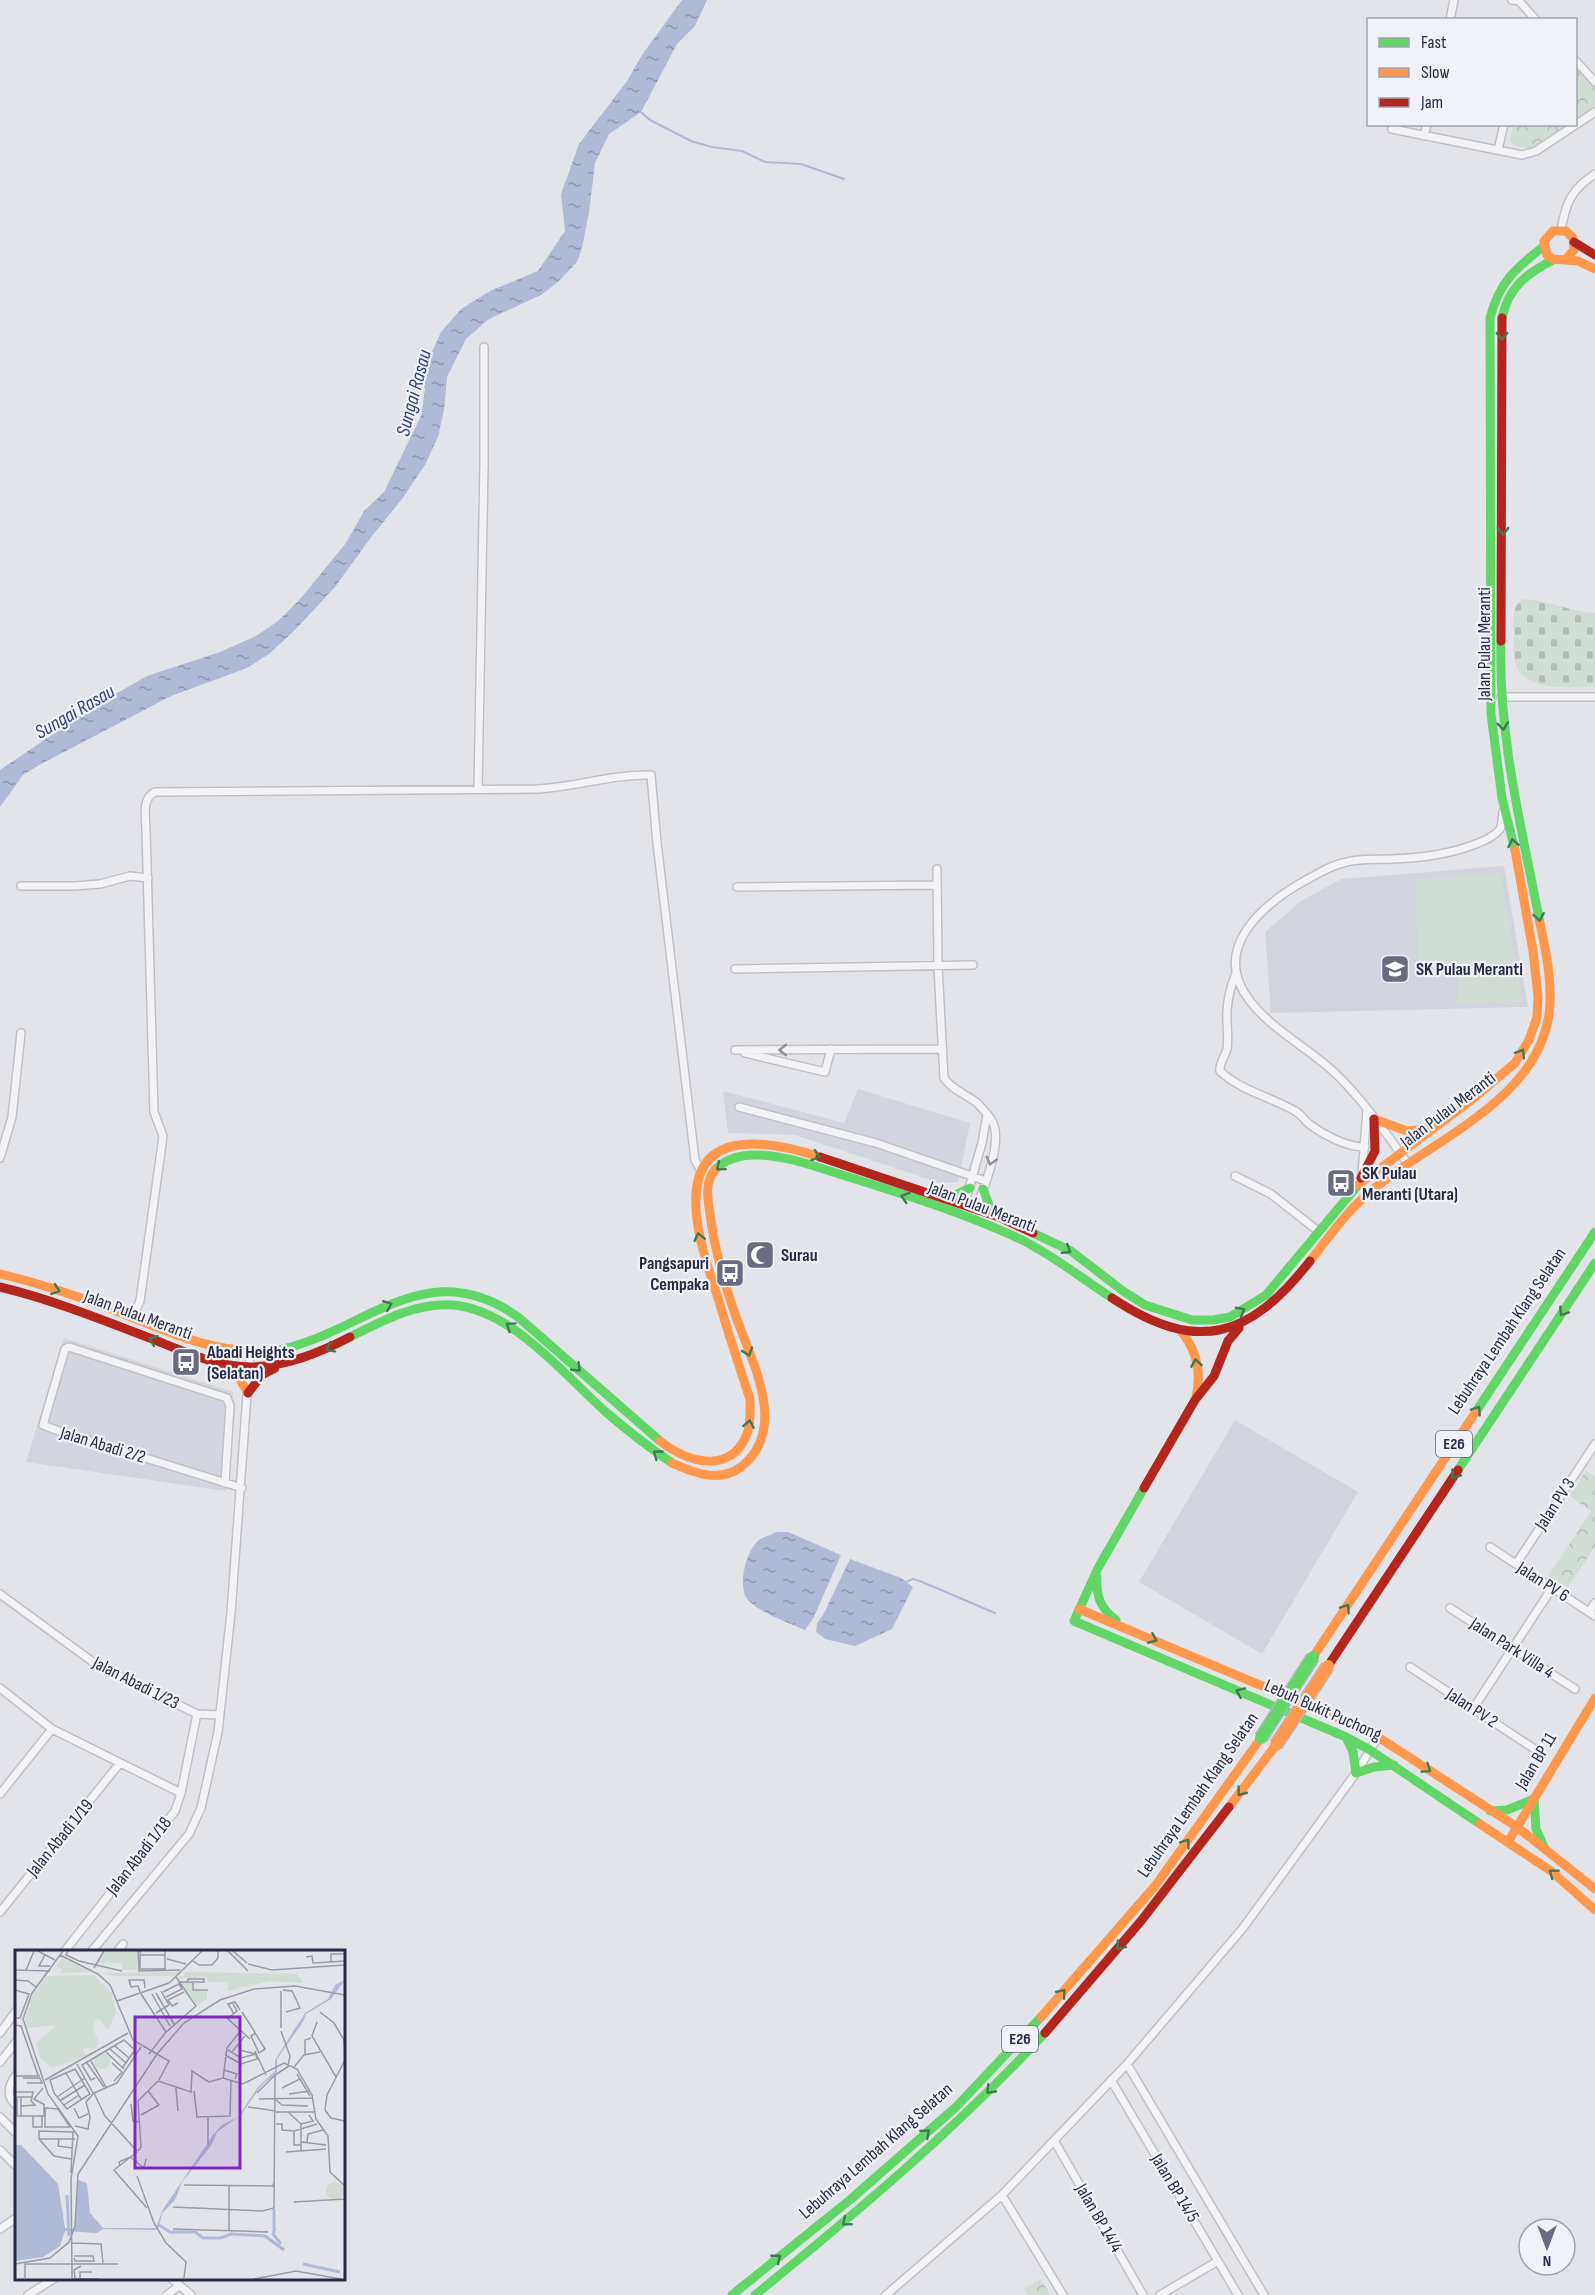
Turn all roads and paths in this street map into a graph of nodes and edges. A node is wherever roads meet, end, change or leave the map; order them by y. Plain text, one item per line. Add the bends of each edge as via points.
1 (1454, 0) edge
2 (1512, 0) edge
3 (1529, 16) edge
4 (1450, 18) edge
5 (1577, 63) edge
6 (1595, 82) edge
7 (1595, 112) edge
8 (1577, 123) edge
9 (1426, 126) edge
10 (1504, 126) edge
11 (1573, 126) edge
12 (1392, 129) dead end
13 (1424, 136) junction
14 (1498, 150) junction
15 (1595, 174) edge
16 (1561, 230) junction
17 (1574, 242) junction
18 (1544, 246) junction
19 (1595, 255) edge
20 (1566, 259) junction
21 (1553, 260) junction
22 (1595, 269) edge
23 (484, 347) dead end
24 (1502, 697) junction
25 (1595, 697) edge
26 (478, 789) junction
27 (1502, 798) junction
28 (937, 869) dead end
29 (148, 878) junction
30 (938, 885) junction
31 (21, 886) dead end
32 (737, 887) dead end
33 (973, 965) dead end
34 (938, 967) junction
35 (735, 969) dead end
36 (1236, 972) junction
37 (21, 1033) dead end
38 (831, 1049) junction
39 (941, 1049) junction
40 (739, 1107) dead end
41 (987, 1115) junction
42 (1371, 1115) junction
43 (1434, 1128) junction
44 (1365, 1147) junction
45 (1400, 1152) junction
46 (0, 1158) edge
47 (1407, 1163) junction
48 (701, 1171) junction
49 (1235, 1176) dead end
50 (1360, 1180) junction
51 (971, 1182) junction
52 (985, 1185) junction
53 (942, 1197) junction
54 (969, 1211) junction
55 (999, 1217) junction
56 (1318, 1231) junction
57 (1595, 1232) edge
58 (1595, 1263) edge
59 (0, 1274) edge
60 (0, 1287) edge
61 (133, 1317) junction
62 (1244, 1324) junction
63 (1181, 1331) junction
64 (214, 1360) junction
65 (250, 1360) junction
66 (284, 1365) junction
67 (248, 1394) junction
68 (1195, 1400) junction
69 (1595, 1444) edge
70 (225, 1483) junction
71 (242, 1488) junction
72 (1490, 1547) dead end
73 (1516, 1564) junction
74 (1098, 1568) junction
75 (1552, 1588) junction
76 (0, 1594) edge
77 (1595, 1603) edge
78 (1450, 1608) dead end
79 (1592, 1614) edge
80 (1077, 1615) junction
81 (1127, 1628) junction
82 (1512, 1648) junction
83 (1410, 1668) dead end
84 (0, 1688) edge
85 (1575, 1689) dead end
86 (1595, 1698) edge
87 (1473, 1709) junction
88 (197, 1714) junction
89 (220, 1715) junction
90 (52, 1729) junction
91 (1346, 1737) junction
92 (1378, 1737) junction
93 (1533, 1748) dead end
94 (1370, 1750) junction
95 (120, 1763) junction
96 (1395, 1765) junction
97 (1356, 1773) junction
98 (0, 1781) edge
99 (7, 1786) junction
100 (181, 1792) junction
101 (0, 1794) edge
102 (1534, 1799) junction
103 (1490, 1811) junction
104 (1516, 1827) junction
105 (1508, 1842) junction
106 (1545, 1849) junction
107 (1595, 1889) edge
108 (1595, 1910) edge
109 (0, 1912) edge
110 (123, 1944) dead end
111 (66, 1950) edge
112 (93, 1950) edge
113 (118, 1950) edge
114 (15, 2012) edge
115 (0, 2032) edge
116 (15, 2043) edge
117 (0, 2062) edge
118 (1127, 2064) junction
119 (15, 2076) edge
120 (1111, 2080) junction
121 (15, 2104) edge
122 (0, 2117) edge
123 (15, 2132) edge
124 (1055, 2142) junction
125 (0, 2150) edge
126 (15, 2165) edge
127 (1002, 2195) junction
128 (15, 2219) edge
129 (0, 2229) edge
130 (1218, 2261) junction
131 (52, 2280) edge
132 (173, 2280) edge
133 (179, 2286) junction
134 (28, 2295) edge
135 (167, 2295) edge
136 (191, 2295) edge
137 (732, 2295) edge
138 (755, 2295) edge
139 (886, 2295) edge
140 (1063, 2295) edge
141 (1143, 2295) edge
142 (1160, 2295) edge
143 (1238, 2295) edge
144 (1264, 2295) edge

1 - 4 street
2 - 3 street via 1519,2
5 - 6 street
7 - 8 street
9 - 13 street
10 - 14 street
11 - 14 street via 1529,154
12 - 13 street
13 - 14 street
15 - 16 street via 1569,198
16 - 17 main road via 1570,234
16 - 18 main road via 1549,234
17 - 19 main road
17 - 20 main road via 1572,254
18 - 21 main road
18 - 27 main road, Jalan Pulau Meranti via 1510,273 1499,290 1490,318 1491,714
20 - 21 main road
20 - 22 main road
21 -> 24 main road, Jalan Pulau Meranti via 1533,270 1512,288 1503,305
23 - 26 street
24 - 25 street
24 -> 47 main road, Jalan Pulau Meranti via 1509,761 1544,949 1551,998 1549,1019 1534,1058 1506,1092
26 - 29 street via 154,792 146,800
26 - 48 street via 562,788 651,776 695,1160
27 - 36 street via 1500,828 1484,841 1450,853 1352,860 1288,890 1254,917 1243,932 1237,948
43 -> 27 main road, Jalan Pulau Meranti via 1515,1063 1537,1017 1533,951
28 - 30 street
29 - 31 street via 130,876 74,886
29 - 61 street via 154,1112 163,1136 140,1301
30 - 32 street
30 - 34 street
33 - 34 street
34 - 35 street
34 - 39 street
36 - 42 street via 1247,998 1260,1013 1337,1074
36 - 44 street via 1229,992 1228,1040 1220,1071 1237,1084 1297,1112 1311,1125 1342,1142
37 - 46 street via 12,1117
38 -> 38 street via 756,1050 735,1050 825,1072
38 - 39 street
39 - 41 street via 944,1078
40 - 51 street via 876,1143
41 - 51 street
41 -> 52 street via 992,1120 995,1142
42 - 43 main road via 1405,1132
42 - 44 street
42 - 45 street
42 - 50 main road via 1377,1137 1376,1153
43 - 45 main road, Jalan Pulau Meranti
44 - 50 street
45 - 47 street
45 - 50 main road, Jalan Pulau Meranti
47 - 62 main road, Jalan Pulau Meranti via 1358,1203 1290,1285
48 -> 53 main road, Jalan Pulau Meranti via 704,1164 730,1146 765,1143 790,1147
65 -> 48 main road, Jalan Pulau Meranti via 298,1345 415,1296 442,1291 470,1293 497,1303 518,1317 670,1448 692,1460 720,1461 743,1443 750,1400 696,1223 694,1199
49 - 56 street via 1271,1194
50 - 56 main road, Jalan Pulau Meranti
51 - 52 street
51 - 53 main road via 952,1196
51 - 54 street
52 - 54 street
52 - 55 main road via 990,1208
53 - 54 main road, Jalan Pulau Meranti
54 - 55 main road, Jalan Pulau Meranti
54 - 63 main road, Jalan Pulau Meranti via 1064,1263 1141,1316
54 -> 66 main road, Jalan Pulau Meranti via 786,1158 754,1155 729,1159 712,1174 708,1200 715,1249 765,1414 764,1434 757,1450 728,1474 691,1473 666,1460 514,1328 466,1305 419,1306 322,1352
55 -> 56 main road, Jalan Pulau Meranti via 1071,1251 1145,1305 1192,1320 1230,1317 1249,1308 1273,1287
137 -> 57 main road, Lebuhraya Lembah Klang Selatan / E26, bridge via 956,2107 1044,2014 1155,1886 1261,1738
58 -> 138 main road, Lebuhraya Lembah Klang Selatan / E26, bridge via 1276,1745 1166,1892 1055,2024 967,2113 867,2204
59 -> 61 main road, Jalan Pulau Meranti
64 -> 60 main road, Jalan Pulau Meranti
61 - 65 main road, Jalan Pulau Meranti
62 - 63 main road, Jalan Pulau Meranti via 1213,1333
62 - 68 main road via 1225,1344 1217,1368
68 -> 63 main road via 1199,1384 1197,1360 1191,1341
64 - 65 main road, Jalan Pulau Meranti
64 - 67 main road via 232,1370
65 - 66 main road, Jalan Pulau Meranti
65 - 67 street
66 - 67 main road via 262,1375
67 - 71 street
68 - 74 main road
69 - 73 street, Jalan PV 3
70 - 70 street, Jalan Abadi 2/2 via 230,1406 227,1398 67,1347 43,1425
70 - 71 street, Jalan Abadi 2/2
71 - 89 street
72 - 73 street, Jalan PV 6
73 - 75 street, Jalan PV 6
74 - 80 main road
74 - 81 main road via 1098,1602 1104,1612
75 - 79 street, Jalan PV 6
75 - 82 street
76 - 88 street, Jalan Abadi 1/23 via 97,1665
77 - 79 street
78 - 82 street, Jalan Park Villa 4
80 - 81 main road, Lebuh Bukit Puchong
91 -> 80 main road, Lebuh Bukit Puchong
81 -> 92 main road, Lebuh Bukit Puchong
82 - 85 street, Jalan Park Villa 4
82 - 87 street
83 - 87 street, Jalan PV 2
84 - 90 street
86 - 102 main road, Jalan BP 11
87 - 93 street, Jalan PV 2
88 - 89 street, Jalan Abadi 1/23
88 - 100 street, Jalan Abadi 1/18
89 - 112 street via 196,1823
90 - 95 street
90 - 99 street
91 - 94 main road, Lebuh Bukit Puchong
91 - 97 main road
92 - 94 street
92 -> 103 main road, Lebuh Bukit Puchong
94 - 96 main road, Lebuh Bukit Puchong
94 - 97 street
95 - 100 street
95 - 109 street, Jalan Abadi 1/19
96 - 97 main road
96 - 105 main road, Lebuh Bukit Puchong
97 - 118 street via 1243,1928
98 - 99 street
99 - 101 street
100 - 111 street, Jalan Abadi 1/18 via 175,1811 157,1836
102 - 103 main road
102 - 104 main road, Jalan BP 11
102 - 106 main road via 1536,1828
103 - 104 main road, Lebuh Bukit Puchong
104 - 105 main road, Jalan BP 11
104 - 106 main road, Lebuh Bukit Puchong
108 -> 105 main road, Lebuh Bukit Puchong via 1551,1871
106 - 107 main road, Lebuh Bukit Puchong
110 - 113 street
114 - 115 street
116 - 117 street
118 - 120 street
118 - 144 street
119 - 121 street via 8,2091
120 - 124 street
120 - 130 street, Jalan BP 14/5
122 - 123 street
124 - 127 street
124 - 141 street, Jalan BP 14/4
125 - 126 street
127 - 139 street
127 - 140 street
128 - 129 street
130 - 142 street
130 - 143 street, Jalan BP 14/5
131 - 134 street
132 - 133 street
133 - 135 street
133 - 136 street

